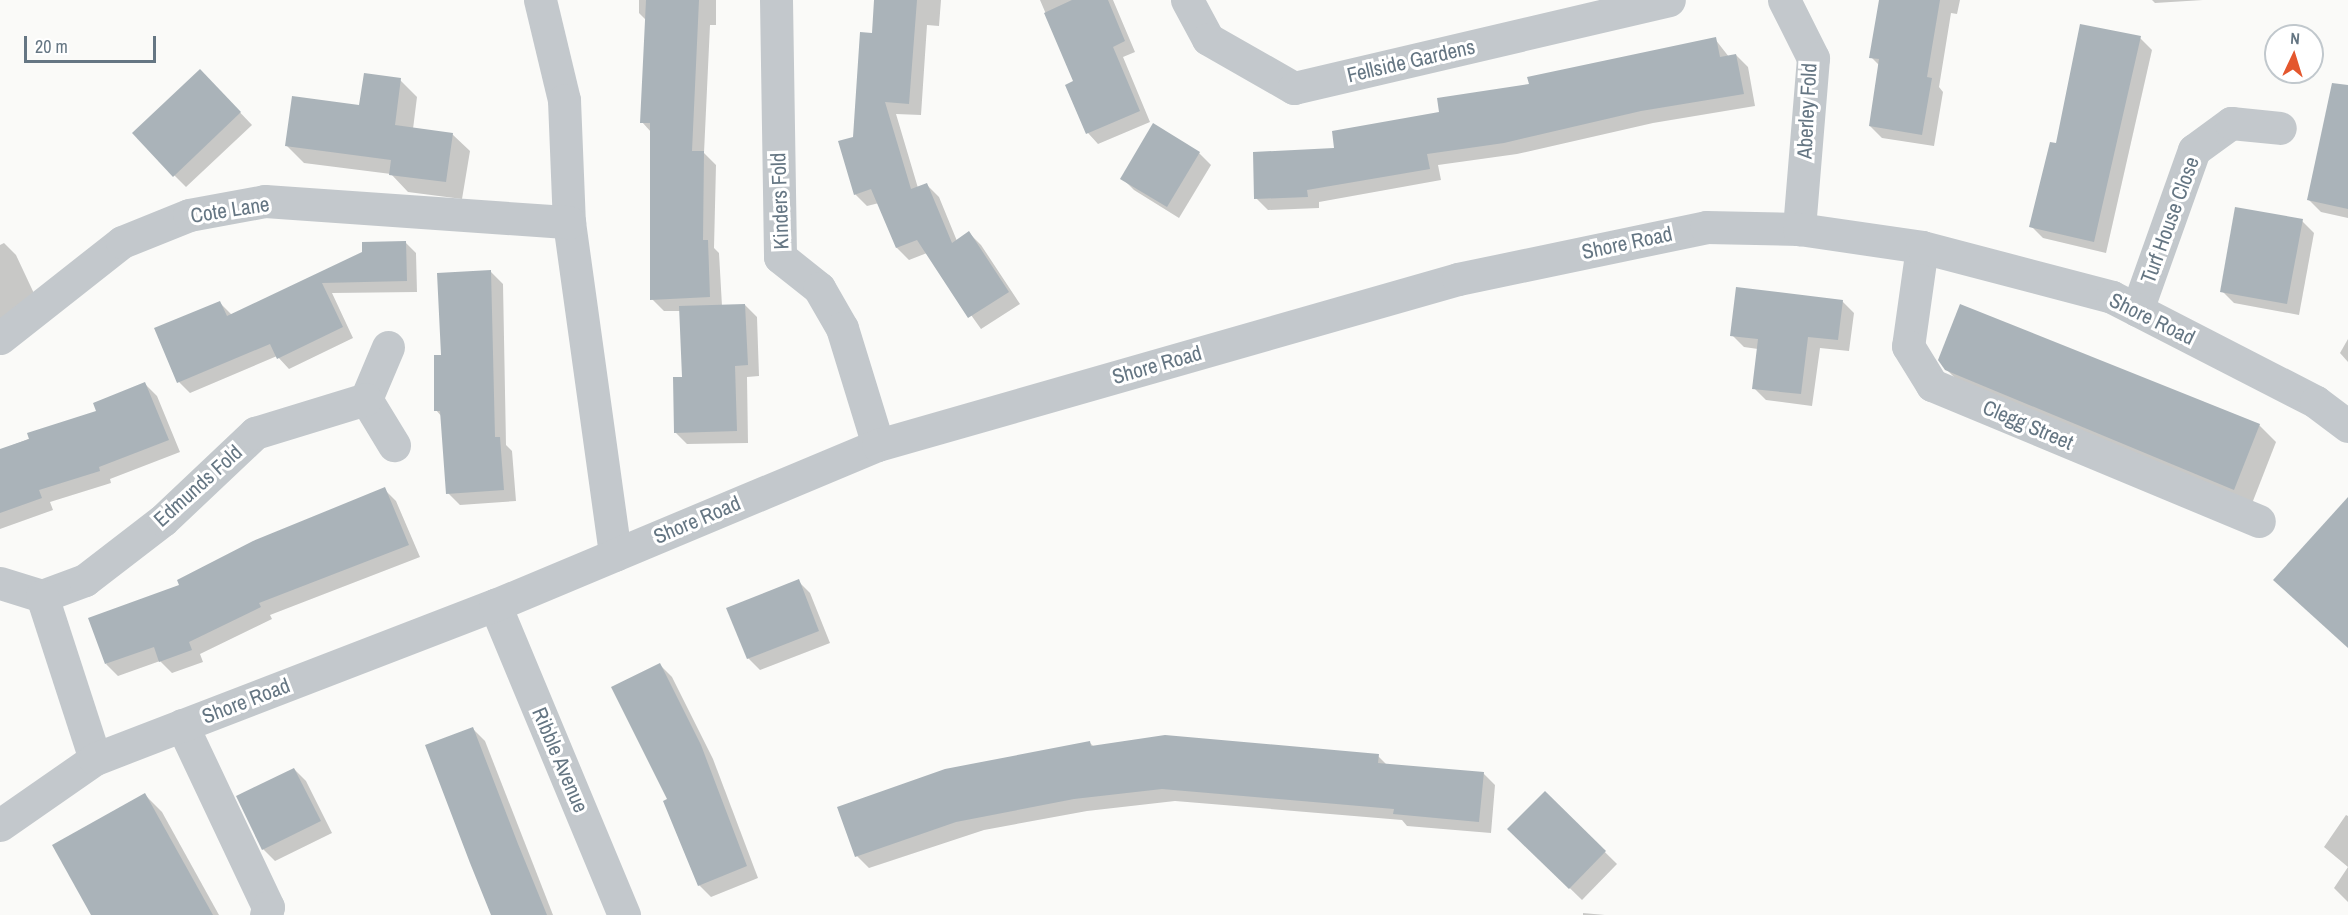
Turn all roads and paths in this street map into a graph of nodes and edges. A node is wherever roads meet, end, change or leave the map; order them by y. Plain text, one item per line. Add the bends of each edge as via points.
1 (540, 0) edge
2 (776, 0) edge
3 (1187, 0) edge
4 (1669, 0) edge
5 (1784, 0) edge
6 (2280, 128) dead end
7 (569, 222) junction
8 (1799, 229) junction
9 (1922, 247) junction
10 (2137, 310) junction
11 (0, 338) edge
12 (388, 347) dead end
13 (366, 399) junction
14 (2348, 426) edge
15 (394, 445) dead end
16 (878, 445) junction
17 (2259, 521) dead end
18 (615, 555) junction
19 (0, 583) edge
20 (42, 596) junction
21 (495, 605) junction
22 (182, 725) junction
23 (95, 759) junction
24 (0, 825) edge
25 (266, 915) edge
26 (624, 915) edge

1 - 7 street via 564,100
2 - 16 street, Kinders Fold via 780,257 819,288 842,328
3 - 4 street, Fellside Gardens via 1208,39 1294,88
5 - 8 street, Aberley Fold via 1813,58
6 - 10 street, Turf House Close via 2231,123 2194,150
7 - 11 street, Cote Lane via 266,201 189,214 122,242
7 - 18 street
8 - 9 street, Shore Road
8 - 16 street, Shore Road via 1706,227 1458,279
9 - 10 street, Shore Road via 2112,297
9 - 17 street, Clegg Street via 1908,346 1932,385
10 - 14 street, Shore Road via 2316,402
12 - 13 street
13 - 15 street
13 - 20 street, Edmunds Fold via 255,433 163,519 85,580
16 - 18 street, Shore Road
18 - 21 street, Shore Road
19 - 20 street
20 - 23 street
21 - 22 street, Shore Road
21 - 26 street, Ribble Avenue
22 - 23 street, Shore Road
22 - 25 street via 268,907
23 - 24 street, Shore Road

